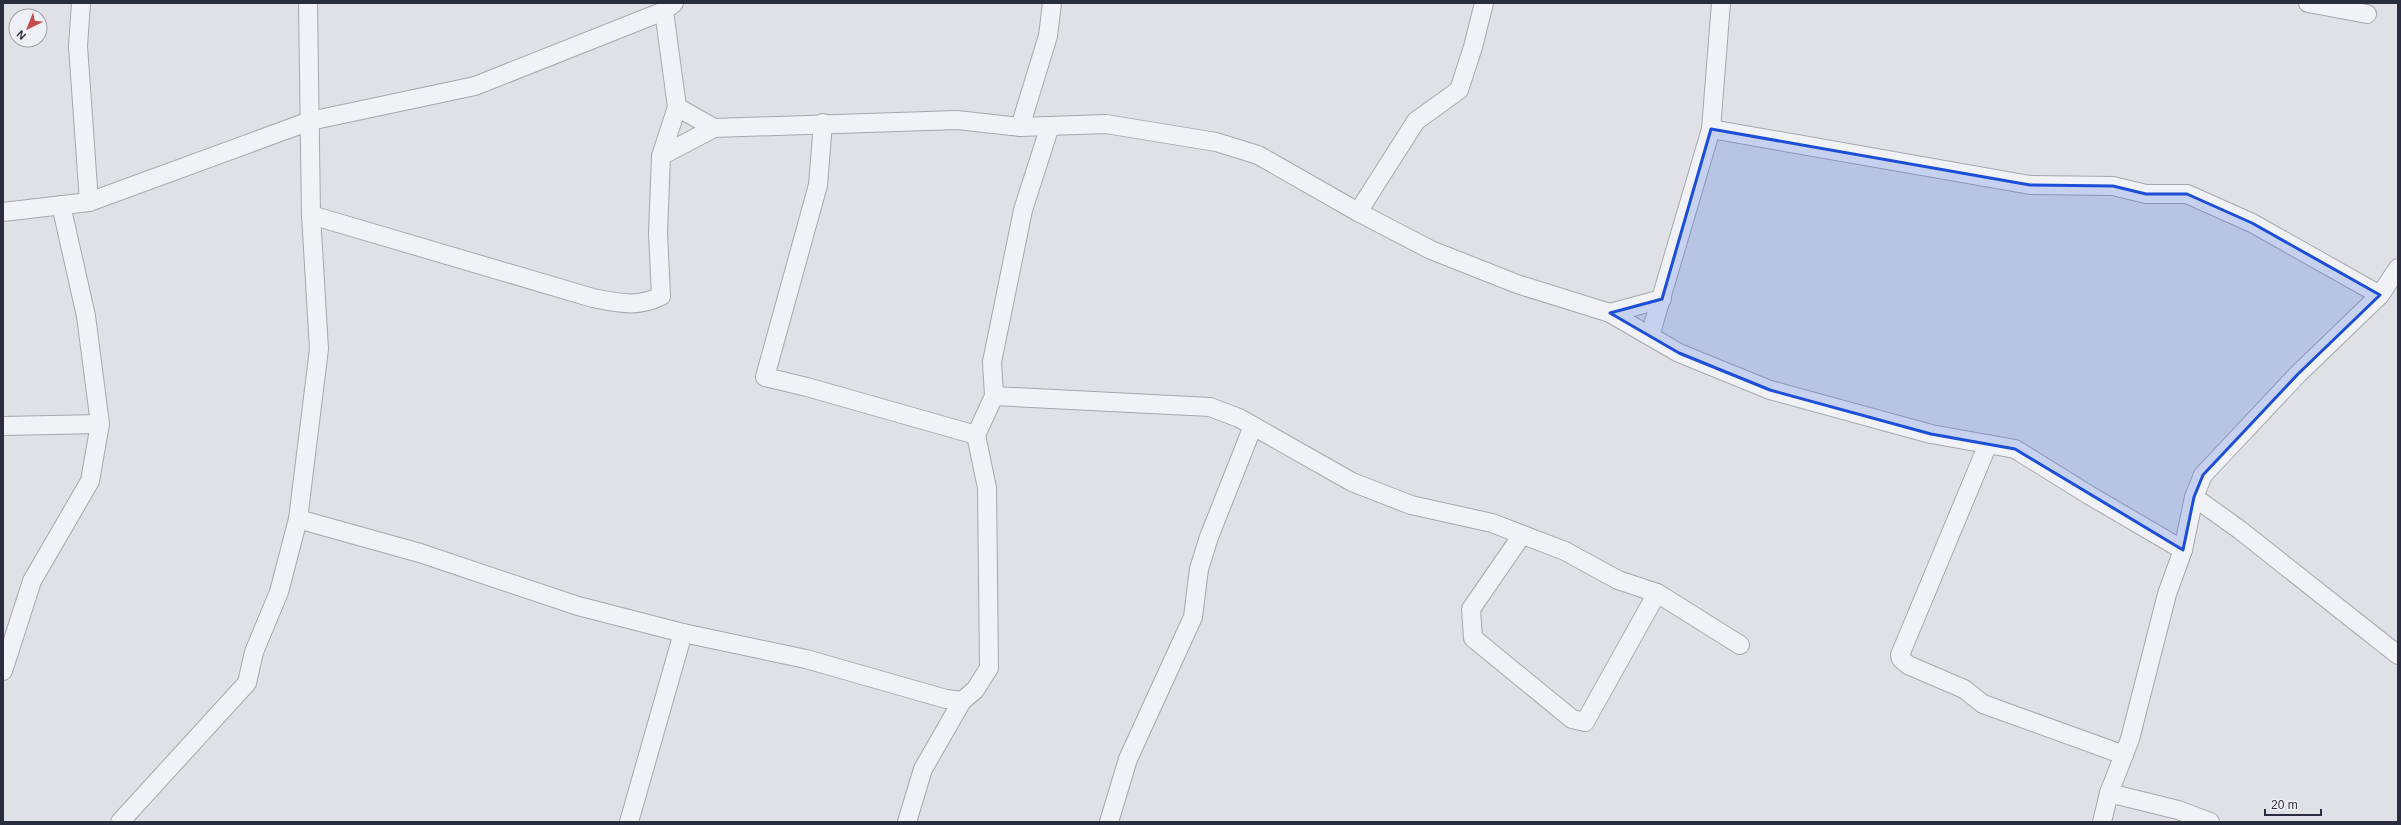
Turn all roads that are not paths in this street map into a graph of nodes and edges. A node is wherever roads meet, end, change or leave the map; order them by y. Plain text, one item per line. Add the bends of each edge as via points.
1 (81, 3) edge
2 (308, 3) edge
3 (1052, 3) edge
4 (1484, 3) edge
5 (1721, 3) edge
6 (2308, 3) edge
7 (669, 7) edge
8 (2367, 14) dead end
9 (677, 107) junction
10 (310, 121) junction
11 (823, 123) junction
12 (1050, 126) junction
13 (1020, 127) junction
14 (714, 128) junction
15 (1711, 129) junction
16 (661, 156) junction
17 (89, 202) junction
18 (61, 206) junction
19 (3, 212) edge
20 (1358, 212) junction
21 (311, 215) junction
22 (2398, 268) edge
23 (2380, 295) junction
24 (1662, 298) junction
25 (1610, 313) junction
26 (1650, 336) junction
27 (994, 396) junction
28 (100, 424) junction
29 (3, 426) edge
30 (1252, 426) junction
31 (976, 435) junction
32 (1988, 444) junction
33 (2194, 497) junction
34 (298, 519) junction
35 (1522, 535) junction
36 (2183, 550) junction
37 (1657, 593) junction
38 (682, 633) junction
39 (1740, 645) dead end
40 (2398, 655) edge
41 (3, 671) edge
42 (962, 701) junction
43 (2124, 755) junction
44 (2109, 793) junction
45 (120, 822) edge
46 (629, 822) edge
47 (907, 822) edge
48 (1109, 822) edge
49 (2102, 822) edge
50 (2210, 822) edge

1 - 17 street via 78,46
2 - 10 street
3 - 13 street via 1048,36
4 - 20 street via 1459,90 1416,121
5 - 15 street
6 - 8 street
7 - 9 street
7 - 10 street via 475,86
9 - 14 street
9 - 16 street
10 - 17 street
10 - 21 street
11 - 13 street via 957,120
11 - 14 street via 738,129
11 - 31 street via 818,185 765,377
12 - 13 street
12 - 20 street via 1106,124 1216,142 1258,155
12 - 27 street via 1023,210 996,339 992,362
14 - 16 street
15 - 23 street via 2030,184 2112,186 2146,194 2186,194 2252,223
15 - 24 street
16 - 21 street via 658,233 661,296 646,303 621,303 593,298
17 - 18 street
18 - 19 street
18 - 28 street via 86,316
20 - 25 street via 1431,250 1517,284
21 - 34 street via 319,349
22 - 23 street
23 - 33 street via 2298,374 2203,475
24 - 25 street
24 - 26 street
25 - 26 street
26 - 32 street via 1679,353 1770,390 1931,434
27 - 30 street via 1210,407
27 - 31 street
28 - 29 street
28 - 41 street via 90,481 32,581
30 - 35 street via 1352,482 1411,505 1492,523
30 - 48 street via 1199,569 1193,617 1128,760
31 - 42 street via 987,488 989,668 975,690
32 - 36 street via 2014,449 2028,456 2088,495
32 - 43 street via 1900,655 1901,659 1908,665 1964,690 1983,704
33 - 36 street
33 - 40 street via 2240,530
34 - 38 street via 420,553 578,606
34 - 45 street via 279,592 254,652 247,683
35 - 37 street via 1565,551 1618,580
35 - 37 street via 1471,609 1473,638 1572,719 1585,722
36 - 43 street via 2167,594
37 - 39 street
38 - 42 street via 806,659 946,699
38 - 46 street
42 - 47 street via 923,769
43 - 44 street
44 - 49 street
44 - 50 street via 2178,810

